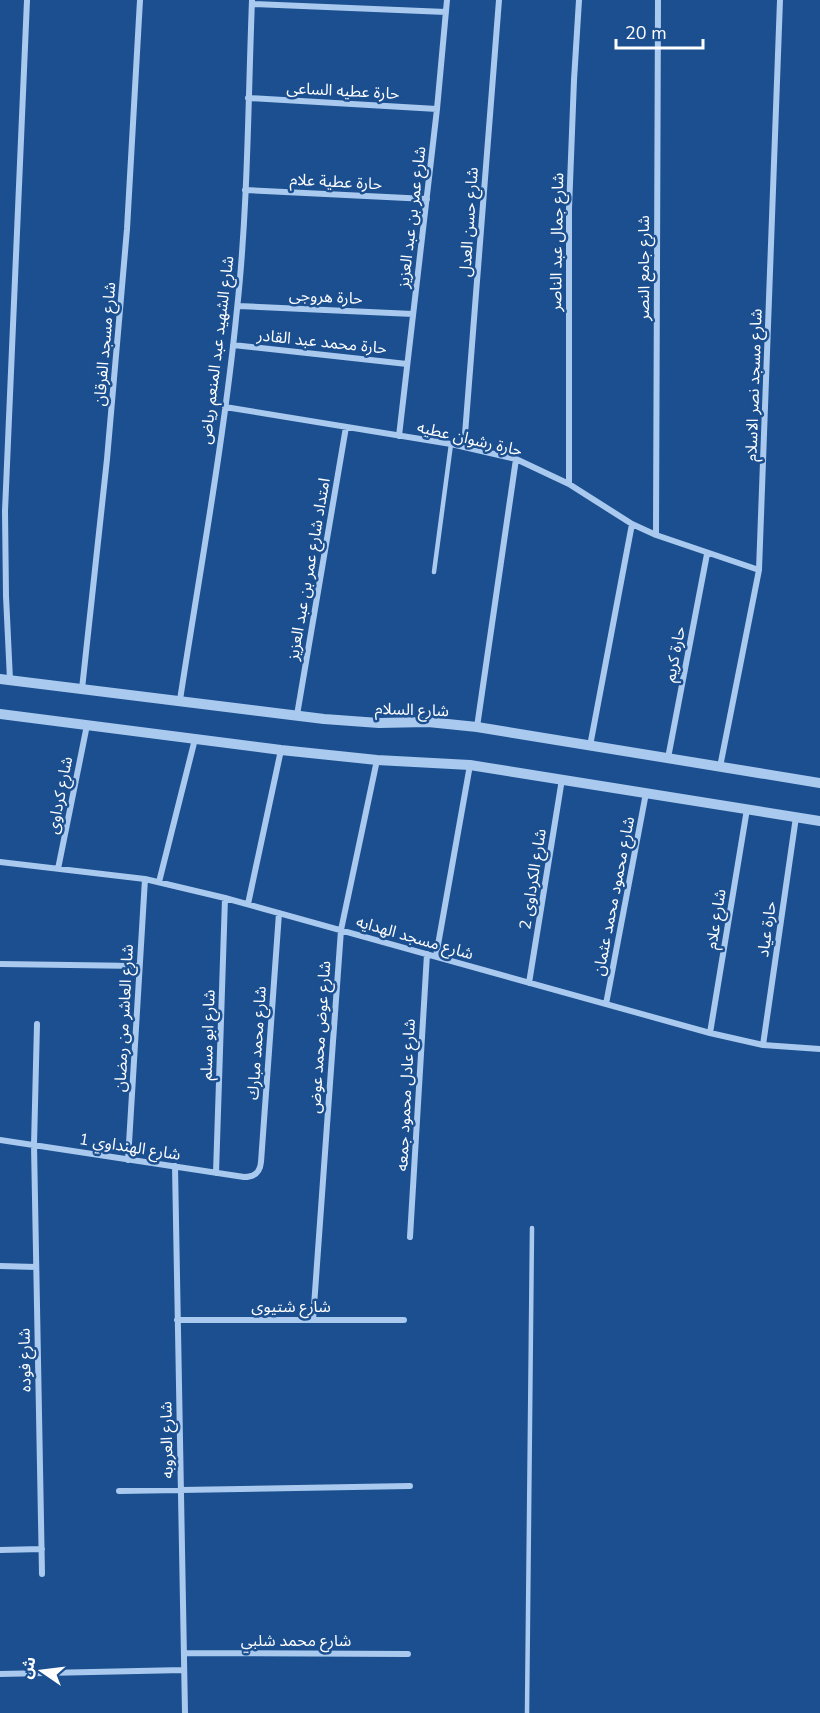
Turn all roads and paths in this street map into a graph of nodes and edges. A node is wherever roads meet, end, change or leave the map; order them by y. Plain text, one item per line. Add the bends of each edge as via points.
1 (27, 0) edge
2 (140, 0) edge
3 (447, 0) edge
4 (499, 0) edge
5 (579, 0) edge
6 (658, 0) edge
7 (780, 0) edge
8 (252, 2) edge
9 (446, 12) junction
10 (249, 98) junction
11 (437, 109) junction
12 (245, 190) junction
13 (427, 200) junction
14 (238, 306) junction
15 (413, 314) junction
16 (233, 345) junction
17 (407, 364) junction
18 (225, 407) junction
19 (345, 427) junction
20 (399, 436) junction
21 (451, 444) junction
22 (464, 447) junction
23 (516, 459) junction
24 (569, 484) junction
25 (632, 524) junction
26 (656, 535) junction
27 (707, 554) junction
28 (759, 570) junction
29 (434, 573) dead end
30 (5, 679) edge
31 (82, 689) junction
32 (180, 700) junction
33 (0, 714) edge
34 (297, 715) junction
35 (87, 725) junction
36 (477, 727) junction
37 (195, 739) junction
38 (590, 746) junction
39 (281, 750) junction
40 (669, 759) junction
41 (376, 760) junction
42 (470, 765) junction
43 (720, 767) junction
44 (562, 779) junction
45 (820, 783) edge
46 (646, 792) junction
47 (747, 809) junction
48 (796, 817) junction
49 (820, 821) edge
50 (0, 862) edge
51 (58, 869) junction
52 (145, 879) junction
53 (159, 882) junction
54 (225, 898) junction
55 (248, 904) junction
56 (279, 913) junction
57 (341, 930) junction
58 (427, 954) junction
59 (436, 956) junction
60 (0, 964) edge
61 (140, 966) junction
62 (529, 983) junction
63 (606, 1004) junction
64 (37, 1024) dead end
65 (710, 1033) junction
66 (763, 1045) junction
67 (820, 1050) edge
68 (0, 1140) edge
69 (34, 1145) junction
70 (128, 1160) junction
71 (175, 1166) junction
72 (216, 1173) junction
73 (256, 1174) joint
74 (532, 1228) dead end
75 (410, 1237) dead end
76 (0, 1266) edge
77 (36, 1267) junction
78 (177, 1320) junction
79 (313, 1320) junction
80 (405, 1320) dead end
81 (410, 1486) dead end
82 (181, 1490) junction
83 (119, 1491) dead end
84 (42, 1549) junction
85 (0, 1550) edge
86 (42, 1574) dead end
87 (184, 1653) junction
88 (408, 1653) dead end
89 (184, 1670) junction
90 (0, 1674) edge
91 (185, 1713) edge
92 (527, 1713) edge

1 - 30 street via 5,511
2 - 31 street, شارع مسجد الفرقان via 127,229
3 - 9 street, شارع عمر بن عبد العزيز
4 - 22 street, شارع حسن العدل
5 - 24 street, شارع جمال عبد الناصر via 569,210
6 - 26 street, شارع جامع النصر
7 - 28 street, شارع مسجد نصر الاسلام
8 - 9 street
8 - 10 street, شارع الشهيد عبد المنعم رياض
9 - 11 street, شارع عمر بن عبد العزيز
10 - 11 street, حارة عطيه الساعى
10 - 12 street, شارع الشهيد عبد المنعم رياض
11 - 13 street, شارع عمر بن عبد العزيز
12 - 13 street, حارة عطية علام
12 - 14 street, شارع الشهيد عبد المنعم رياض
13 - 15 street, شارع عمر بن عبد العزيز
14 - 15 street, حارة هروجى
14 - 16 street, شارع الشهيد عبد المنعم رياض
15 - 17 street, شارع عمر بن عبد العزيز
16 - 17 street, حارة محمد عبد القادر
16 - 18 street, شارع الشهيد عبد المنعم رياض
17 - 20 street, شارع عمر بن عبد العزيز
18 - 19 street, حارة رشوان عطيه
18 - 32 street, شارع الشهيد عبد المنعم رياض
19 - 20 street, حارة رشوان عطيه
19 - 34 street, امتداد شارع عمر بن عبد العزيز
20 - 21 street, حارة رشوان عطيه
21 - 22 street, حارة رشوان عطيه
21 - 29 lane
22 - 23 street, حارة رشوان عطيه
23 - 24 street, حارة رشوان عطيه
23 - 36 street
24 - 25 street, حارة رشوان عطيه
25 - 26 street, حارة رشوان عطيه
25 - 38 street
26 - 27 street, حارة رشوان عطيه
27 - 28 street, حارة رشوان عطيه
27 - 40 street, حارة كريم
28 - 43 street, شارع مسجد نصر الاسلام
30 - 31 street, شارع السلام
31 - 32 street, شارع السلام
32 - 34 street, شارع السلام
33 - 35 street
34 - 36 street, شارع السلام
35 - 37 street
35 - 51 street, شارع كرداوى
36 - 38 street, شارع السلام
37 - 39 street
37 - 53 street
38 - 40 street, شارع السلام
39 - 41 street
39 - 55 street
40 - 43 street, شارع السلام
41 - 42 street
41 - 57 street, شارع عوض محمد عوض
42 - 44 street
42 - 59 street
43 - 45 street, شارع السلام
44 - 46 street
44 - 62 street, شارع الكرداوى 2
46 - 47 street
46 - 63 street, شارع محمود محمد عثمان
47 - 48 street
47 - 65 street, شارع علام
48 - 49 street
48 - 66 street, حارة عياد
50 - 51 street, شارع مسجد الهدايه
51 - 52 street, شارع مسجد الهدايه
52 - 53 street, شارع مسجد الهدايه
52 - 61 street, شارع العاشر من رمضان
53 - 54 street, شارع مسجد الهدايه
54 - 55 street, شارع مسجد الهدايه
54 - 72 street, شارع ابو مسلم
55 - 56 street, شارع مسجد الهدايه
56 - 57 street, شارع مسجد الهدايه
56 - 73 street, شارع محمد مبارك via 261,1162
57 - 58 street, شارع مسجد الهدايه
57 - 79 street, شارع عوض محمد عوض
58 - 59 street, شارع مسجد الهدايه
58 - 75 street, شارع عادل محمود جمعه
59 - 62 street, شارع مسجد الهدايه
60 - 61 street
61 - 70 street, شارع العاشر من رمضان
62 - 63 street, شارع مسجد الهدايه
63 - 65 street, شارع مسجد الهدايه
64 - 69 street, شارع فوده
65 - 66 street, شارع مسجد الهدايه
66 - 67 street, شارع مسجد الهدايه
68 - 69 street, شارع الهنداوي 1
69 - 70 street, شارع الهنداوي 1
69 - 77 street, شارع فوده
70 - 71 street, شارع الهنداوي 1
71 - 72 street, شارع الهنداوي 1
71 - 78 street, شارع العروبه
72 - 73 street, شارع الهنداوي 1 via 244,1177
74 - 92 lane
76 - 77 street
77 - 84 street, شارع فوده
78 - 79 street, شارع شتيوى
78 - 82 street, شارع العروبه
79 - 80 street, شارع شتيوى
81 - 82 street
82 - 83 street
82 - 87 street, شارع العروبه
84 - 85 street
84 - 86 street, شارع فوده
87 - 88 street, شارع محمد شلبي
87 - 89 street, شارع العروبه
89 - 90 street
89 - 91 street, شارع العروبه

